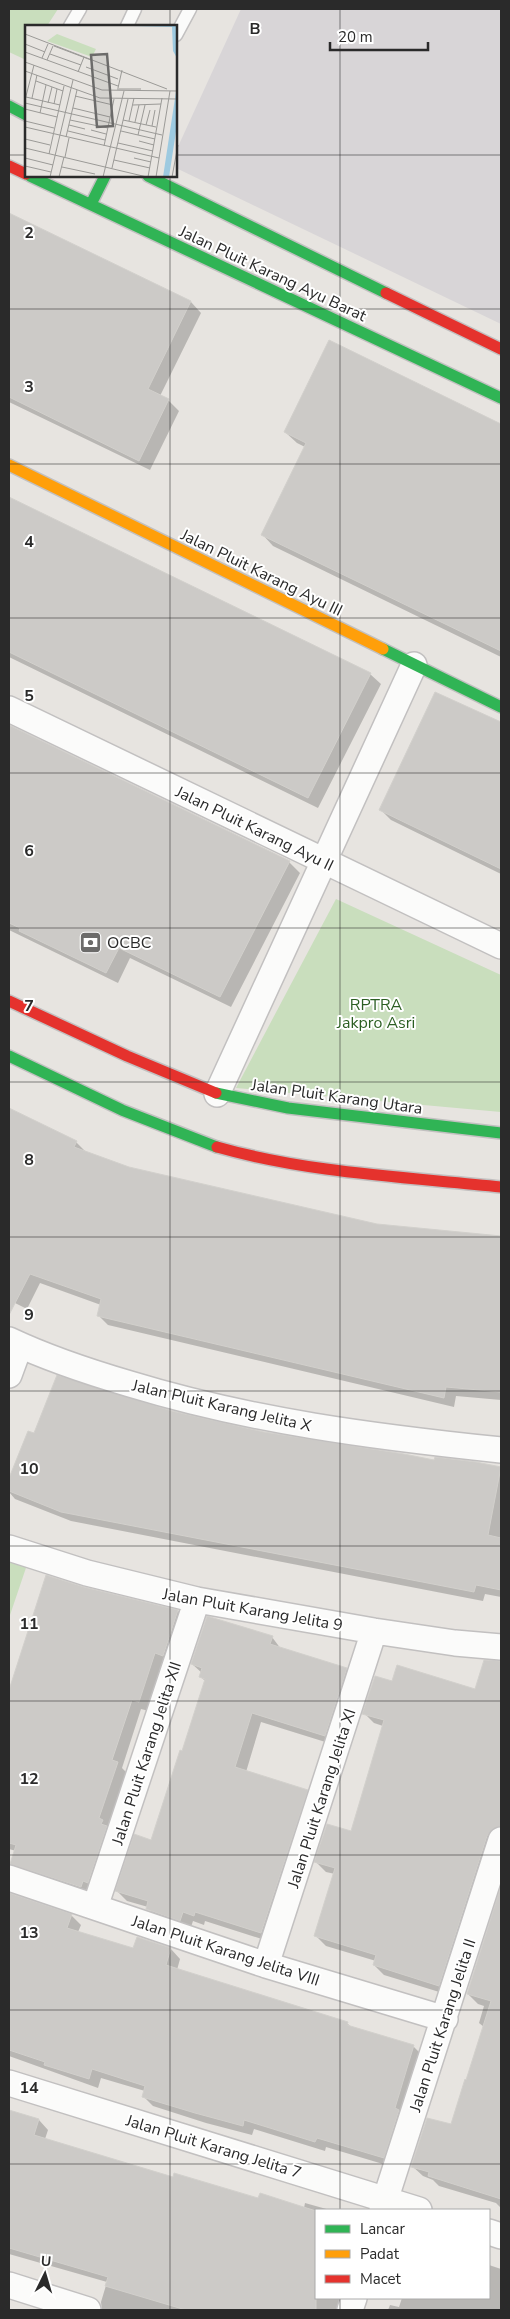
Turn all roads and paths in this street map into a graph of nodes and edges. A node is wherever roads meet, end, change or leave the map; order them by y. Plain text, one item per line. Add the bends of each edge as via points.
1 (80, 9) edge
2 (135, 9) edge
3 (190, 9) edge
4 (71, 25) edge
5 (127, 25) edge
6 (178, 32) edge
7 (9, 166) edge
8 (25, 174) edge
9 (39, 178) edge
10 (105, 178) edge
11 (152, 178) edge
12 (53, 181) edge
13 (91, 204) junction
14 (501, 349) edge
15 (501, 398) edge
16 (9, 465) edge
17 (414, 665) junction
18 (501, 707) edge
19 (9, 709) edge
20 (323, 861) junction
21 (501, 946) edge
22 (9, 1001) edge
23 (9, 1056) edge
24 (217, 1094) junction
25 (501, 1133) edge
26 (501, 1187) edge
27 (14, 1343) edge
28 (9, 1375) edge
29 (501, 1450) edge
30 (11, 1557) edge
31 (197, 1600) junction
32 (374, 1632) junction
33 (501, 1647) edge
34 (501, 1840) edge
35 (9, 1878) edge
36 (95, 1907) junction
37 (266, 1965) junction
38 (445, 2020) junction
39 (9, 2083) edge
40 (384, 2205) edge
41 (412, 2209) edge
42 (9, 2285) edge
43 (88, 2310) edge

1 - 4 lane
2 - 5 lane
3 - 6 lane
7 - 8 street
9 - 12 street, Jalan Pluit Karang Ayu Barat
10 - 13 street
11 - 14 street, Jalan Pluit Karang Ayu Barat
12 - 13 street, Jalan Pluit Karang Ayu Barat
13 - 15 street, Jalan Pluit Karang Ayu Barat
16 - 17 street, Jalan Pluit Karang Ayu III
17 - 18 street, Jalan Pluit Karang Ayu III
17 - 20 street
19 - 20 street, Jalan Pluit Karang Ayu II
20 - 21 street, Jalan Pluit Karang Ayu II
20 - 24 street
22 - 24 street, Jalan Pluit Karang Utara
23 - 26 street via 147,1121 249,1156
24 - 25 street, Jalan Pluit Karang Utara via 288,1108
27 - 28 street
27 - 29 street, Jalan Pluit Karang Jelita X via 106,1377 260,1418 403,1440
30 - 31 street, Jalan Pluit Karang Jelita 9
31 - 32 street, Jalan Pluit Karang Jelita 9
31 - 36 street, Jalan Pluit Karang Jelita XII
32 - 33 street, Jalan Pluit Karang Jelita 9
32 - 37 street, Jalan Pluit Karang Jelita XI
34 - 38 street, Jalan Pluit Karang Jelita II
35 - 36 street, Jalan Pluit Karang Jelita VIII
36 - 37 street, Jalan Pluit Karang Jelita VIII
37 - 38 street, Jalan Pluit Karang Jelita VIII
38 - 40 street, Jalan Pluit Karang Jelita II
39 - 40 street, Jalan Pluit Karang Jelita 7
40 - 41 street, Jalan Pluit Karang Jelita 7
42 - 43 street

